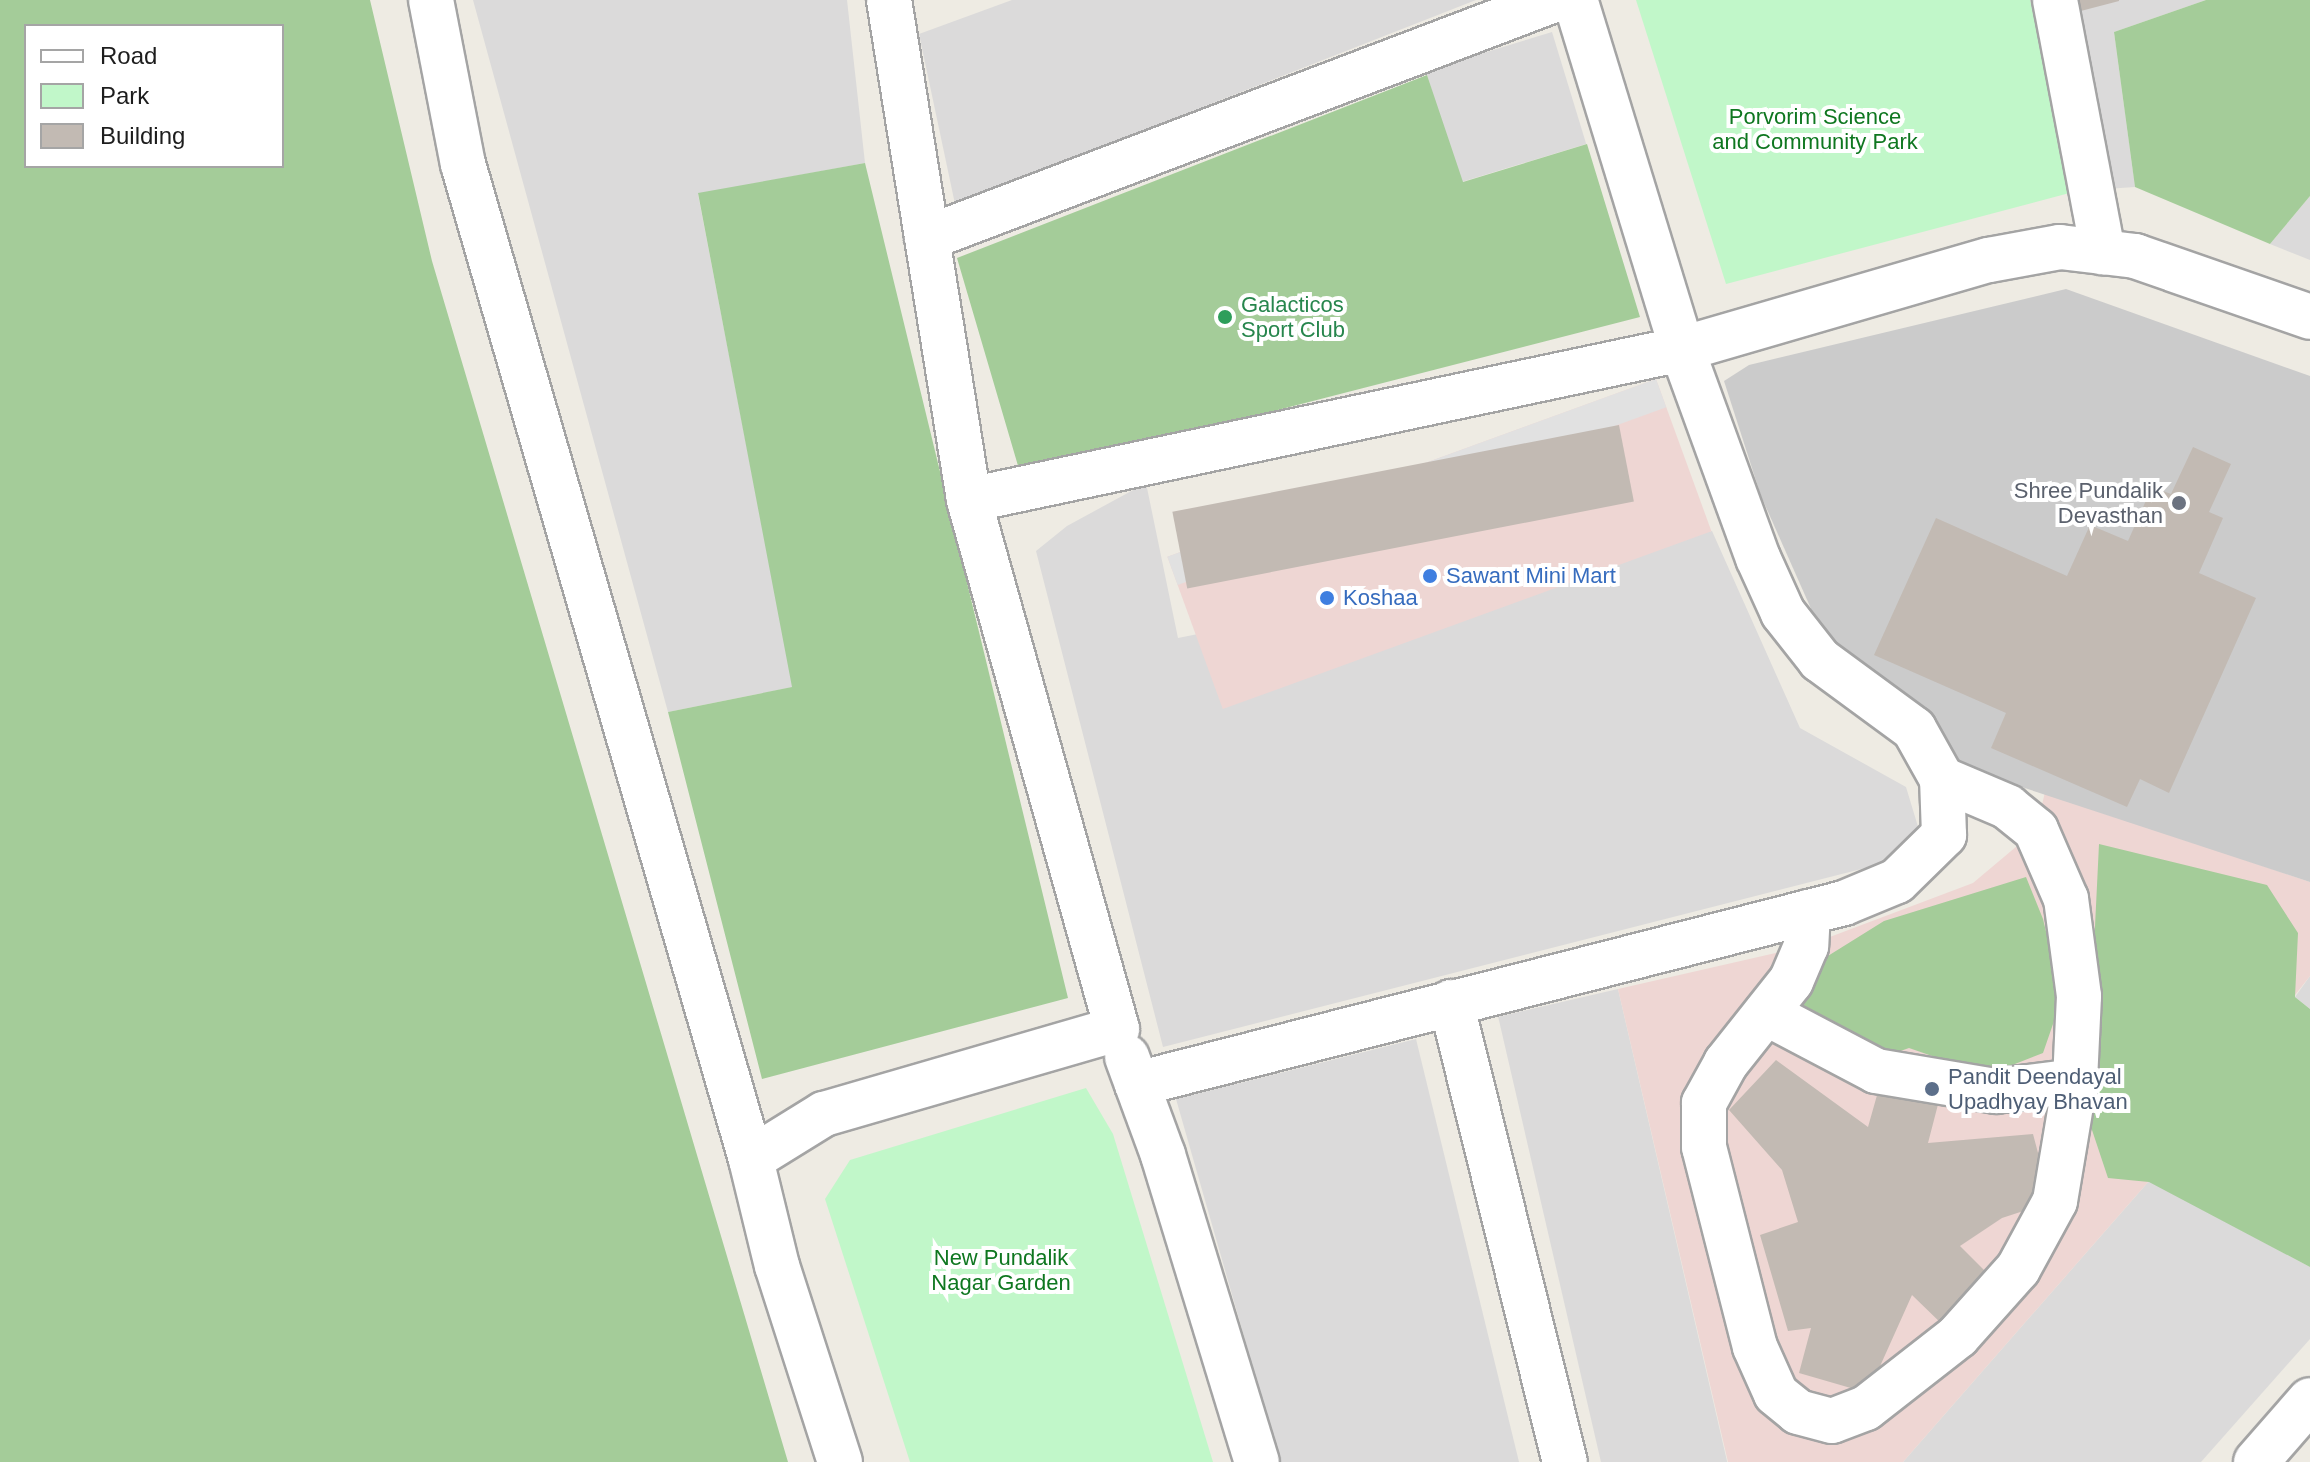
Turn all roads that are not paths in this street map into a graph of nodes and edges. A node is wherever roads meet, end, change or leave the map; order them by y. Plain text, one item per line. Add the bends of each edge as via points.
1 (431, 0) edge
2 (1554, 0) edge
3 (1575, 0) edge
4 (2055, 0) edge
5 (899, 3) edge
6 (927, 238) junction
7 (2103, 252) junction
8 (2310, 317) edge
9 (1682, 349) junction
10 (969, 500) junction
11 (1942, 779) junction
12 (1808, 912) junction
13 (1451, 1002) junction
14 (1766, 1013) junction
15 (1117, 1029) junction
16 (2075, 1081) junction
17 (1137, 1084) junction
18 (751, 1159) junction
19 (2310, 1400) edge
20 (840, 1462) edge
21 (1257, 1462) edge
22 (1565, 1462) edge
23 (2256, 1462) edge

1 - 18 street via 463,164
2 - 6 street
3 - 9 street
4 - 7 street
5 - 6 street
6 - 10 street
7 - 8 street via 2135,256
7 - 9 street via 2060,247 1989,260
9 - 10 street
9 - 11 street via 1783,613 1820,660 1914,729
10 - 15 street
11 - 12 street via 1944,835 1897,881
11 - 16 street via 2008,807 2036,830 2052,860 2066,899 2079,996
12 - 13 street
12 - 14 street via 1801,958
13 - 17 street
13 - 22 street
14 - 16 street via 1876,1071 1996,1091
14 - 16 street via 1726,1063 1704,1103 1704,1147 1755,1347 1776,1394 1798,1412 1832,1421 1866,1408 1958,1336 2018,1269 2055,1201
15 - 17 street
15 - 18 street via 824,1114
17 - 21 street
18 - 20 street via 777,1266
19 - 23 street

